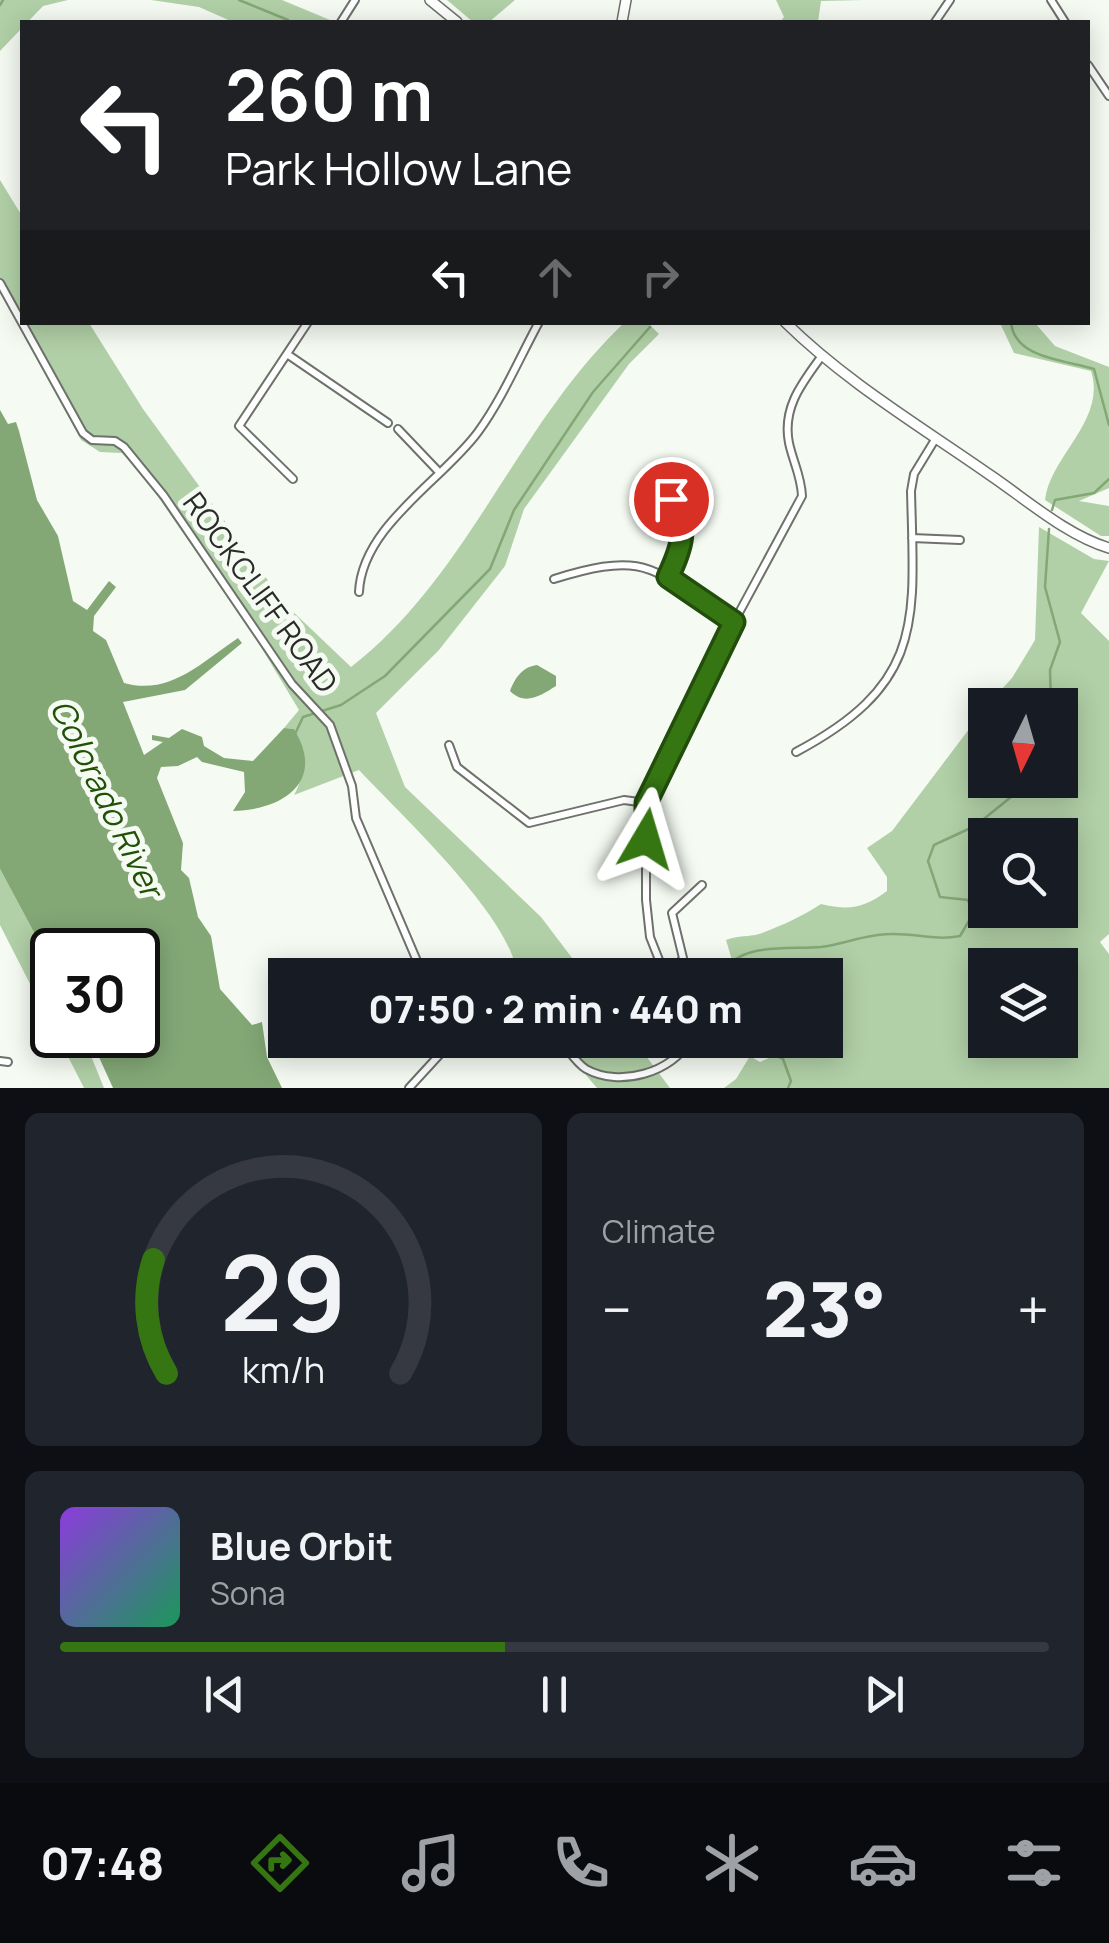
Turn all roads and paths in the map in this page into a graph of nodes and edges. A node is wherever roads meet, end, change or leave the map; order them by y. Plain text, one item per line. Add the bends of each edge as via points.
1 (430, 0) edge
2 (455, 20) edge
3 (1090, 68) edge
4 (1109, 96) edge
5 (0, 282) edge
6 (20, 318) edge
7 (24, 325) edge
8 (306, 325) edge
9 (537, 325) edge
10 (788, 325) edge
11 (287, 354) junction
12 (821, 357) junction
13 (388, 423) dead end
14 (398, 429) dead end
15 (936, 438) junction
16 (438, 471) junction
17 (293, 479) dead end
18 (649, 481) dead end
19 (912, 538) junction
20 (960, 540) dead end
21 (1109, 548) edge
22 (668, 577) junction
23 (554, 578) dead end
24 (359, 592) dead end
25 (734, 622) junction
26 (449, 745) dead end
27 (796, 752) dead end
28 (646, 803) junction
29 (702, 884) dead end
30 (415, 958) edge
31 (662, 958) edge
32 (683, 958) edge
33 (436, 1058) edge
34 (574, 1058) edge
35 (675, 1058) edge
36 (409, 1088) edge

1 - 2 street
3 - 4 street
5 - 6 street, ROCKCLIFF ROAD
7 - 30 street, ROCKCLIFF ROAD via 83,433 124,447 292,684 324,716 352,786 356,818
8 - 11 street
9 - 16 street via 476,435
10 - 12 street
11 - 13 street
11 - 17 street via 239,426
12 - 15 street
12 - 25 street via 788,414 802,496
14 - 16 street
15 - 19 street via 914,474
15 - 21 street via 1071,530
16 - 24 street via 393,522 360,576
18 - 22 street via 682,516 684,535
19 - 20 street
19 - 27 street via 913,617 898,665 870,700
22 - 23 street via 613,562
22 - 25 street
25 - 28 street
26 - 28 street via 458,767 529,822 586,806
28 - 31 street via 648,919
29 - 32 street via 672,913
33 - 36 street
34 - 35 street via 603,1074 654,1073

